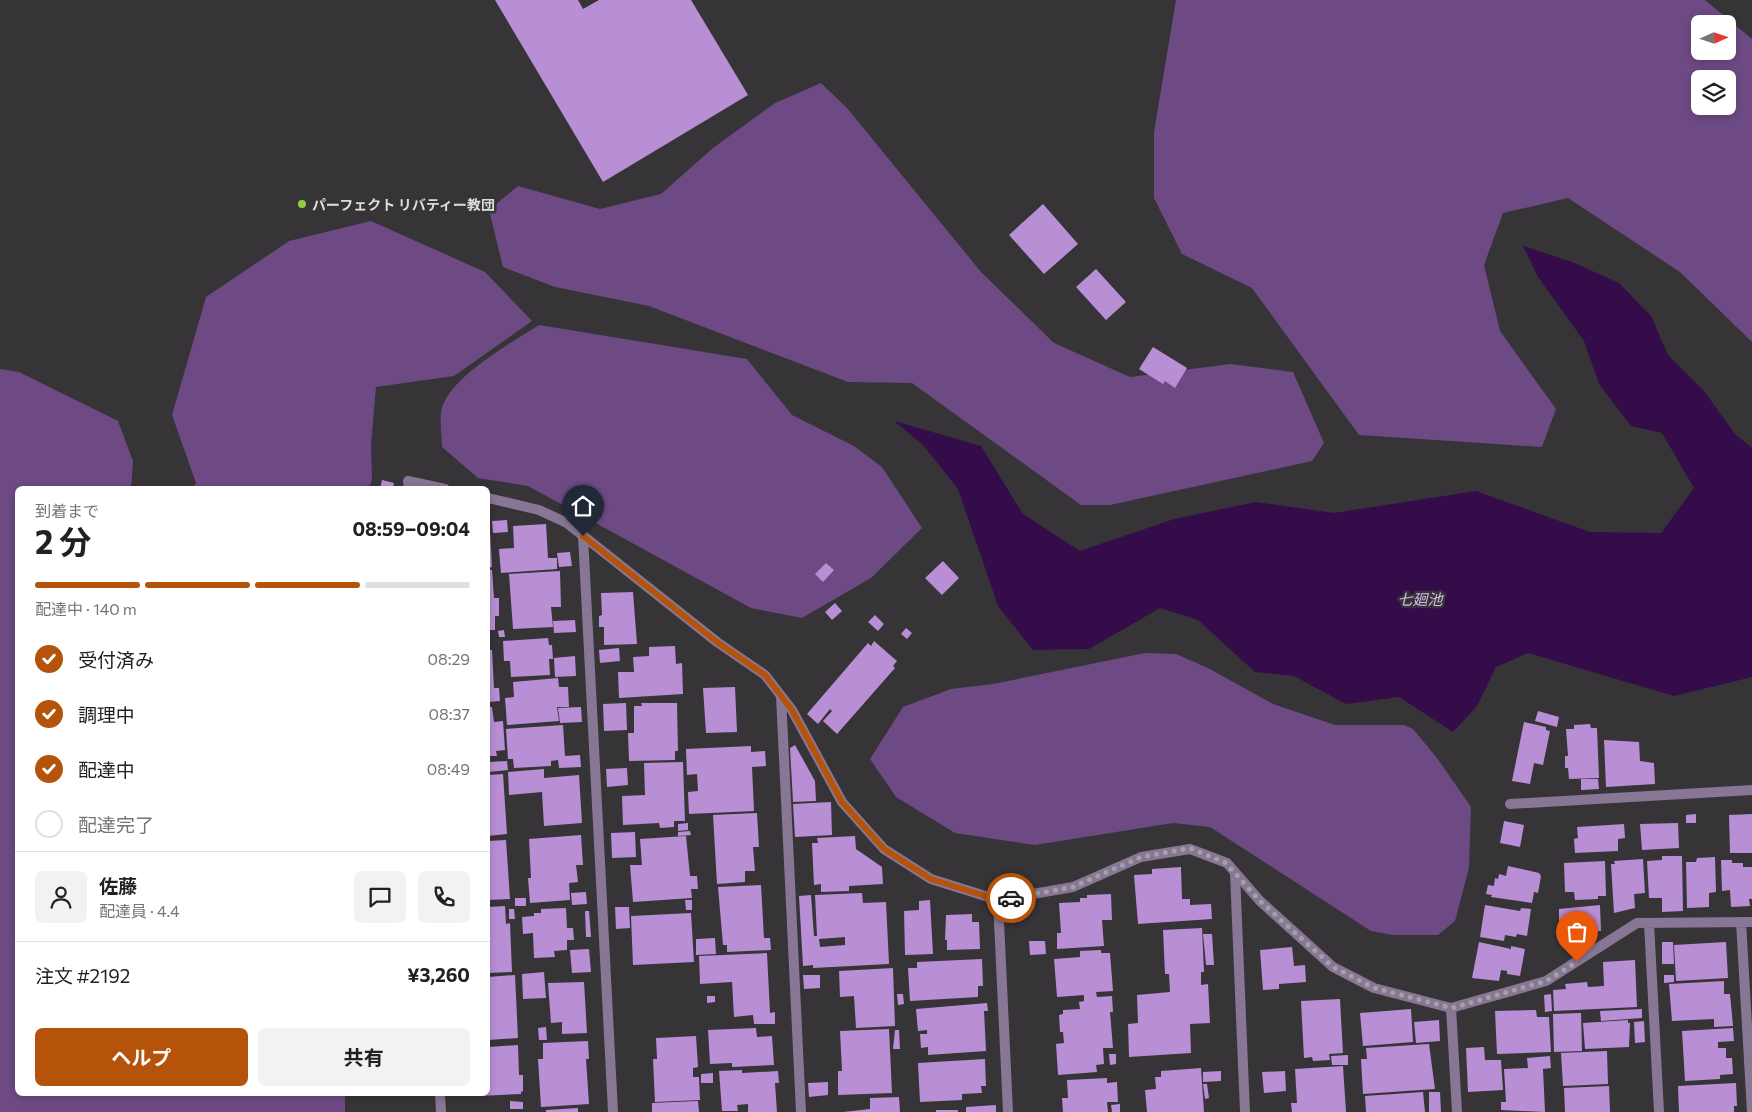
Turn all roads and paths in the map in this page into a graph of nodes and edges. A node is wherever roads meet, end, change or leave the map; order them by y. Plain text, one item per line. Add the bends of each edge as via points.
1 (409, 486) edge
2 (431, 486) edge
3 (490, 498) edge
4 (583, 536) junction
5 (781, 696) junction
6 (1752, 790) edge
7 (1510, 804) dead end
8 (1235, 873) junction
9 (998, 900) junction
10 (1741, 922) junction
11 (1752, 922) edge
12 (1649, 923) junction
13 (1452, 1008) junction
14 (440, 1096) edge
15 (441, 1112) edge
16 (613, 1112) edge
17 (800, 1112) edge
18 (1008, 1112) edge
19 (1245, 1112) edge
20 (1457, 1112) edge
21 (1658, 1112) edge
22 (1752, 1112) edge

1 - 2 street via 408,481
3 - 4 street via 539,510 566,523
4 - 5 street via 717,642 765,675
4 - 16 street
5 - 9 street via 792,710 842,802 884,849 931,879
5 - 17 street
6 - 7 street
8 - 9 street via 1226,863 1190,848 1141,857 1073,887
8 - 13 street via 1260,901 1333,967 1374,988
8 - 19 street
9 - 18 street
10 - 11 street
10 - 12 street
10 - 22 street
12 - 13 street via 1637,923 1546,981
12 - 21 street
13 - 20 street
14 - 15 street

